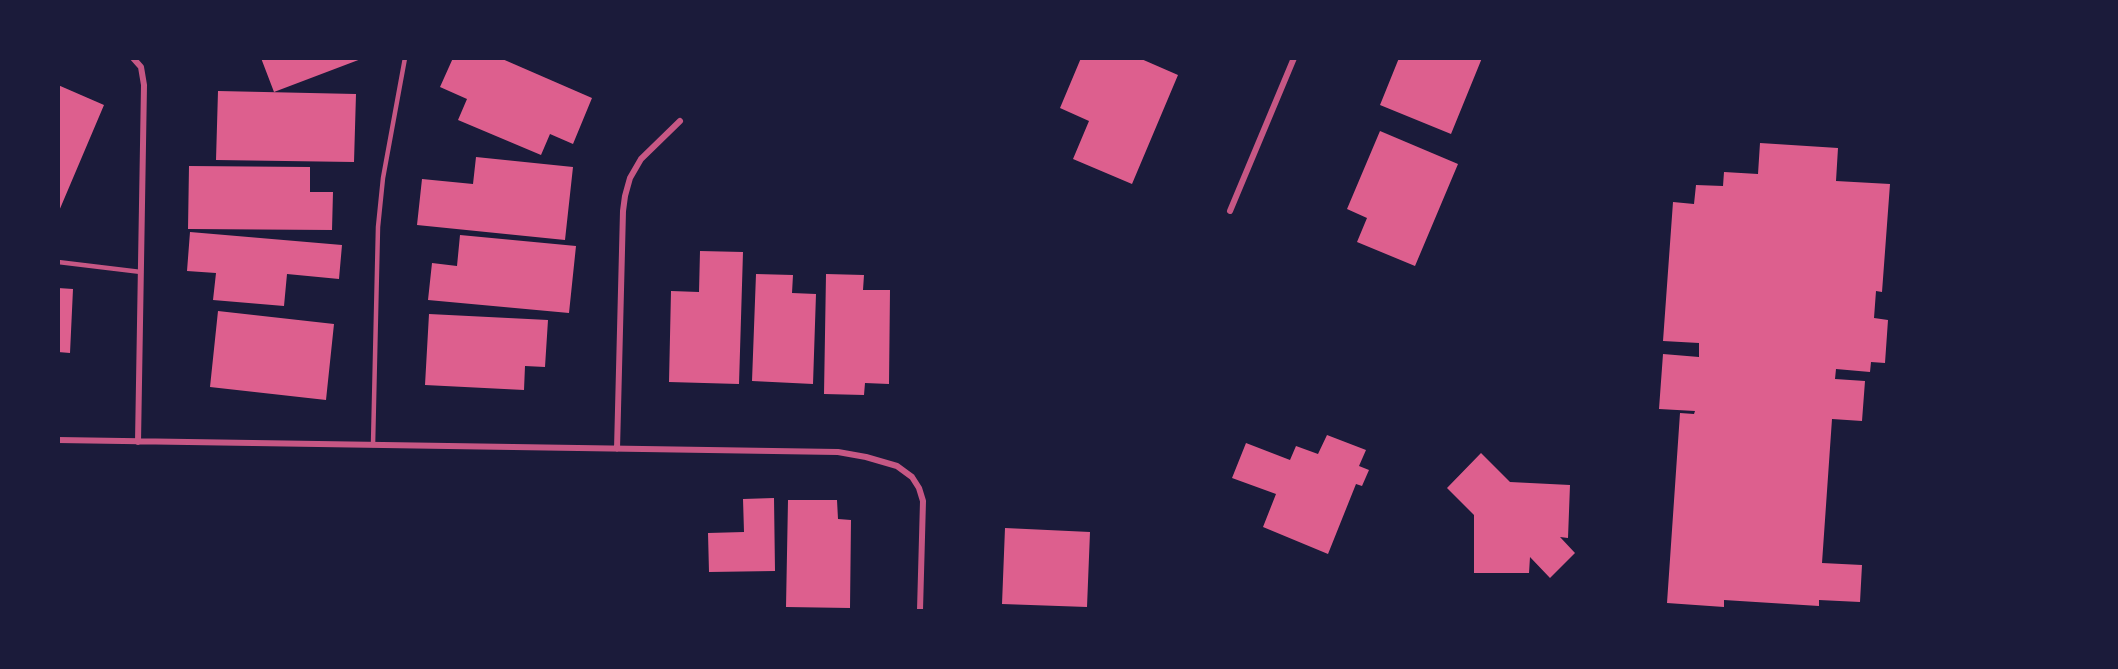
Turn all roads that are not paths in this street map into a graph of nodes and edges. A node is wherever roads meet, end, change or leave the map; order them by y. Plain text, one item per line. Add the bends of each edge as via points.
1 (134, 58) edge
2 (405, 58) edge
3 (1294, 58) edge
4 (680, 121) dead end
5 (1230, 211) dead end
6 (58, 262) edge
7 (141, 272) junction
8 (58, 440) edge
9 (138, 442) junction
10 (373, 445) junction
11 (617, 449) junction
12 (921, 610) edge

1 - 7 street via 141,67 144,85
2 - 10 lane via 378,227
3 - 5 street
4 - 11 street via 641,159 630,178 622,211
6 - 7 lane
7 - 9 street
8 - 9 street
9 - 10 street
10 - 11 street
11 - 12 street via 838,452 897,466 912,477 923,501

